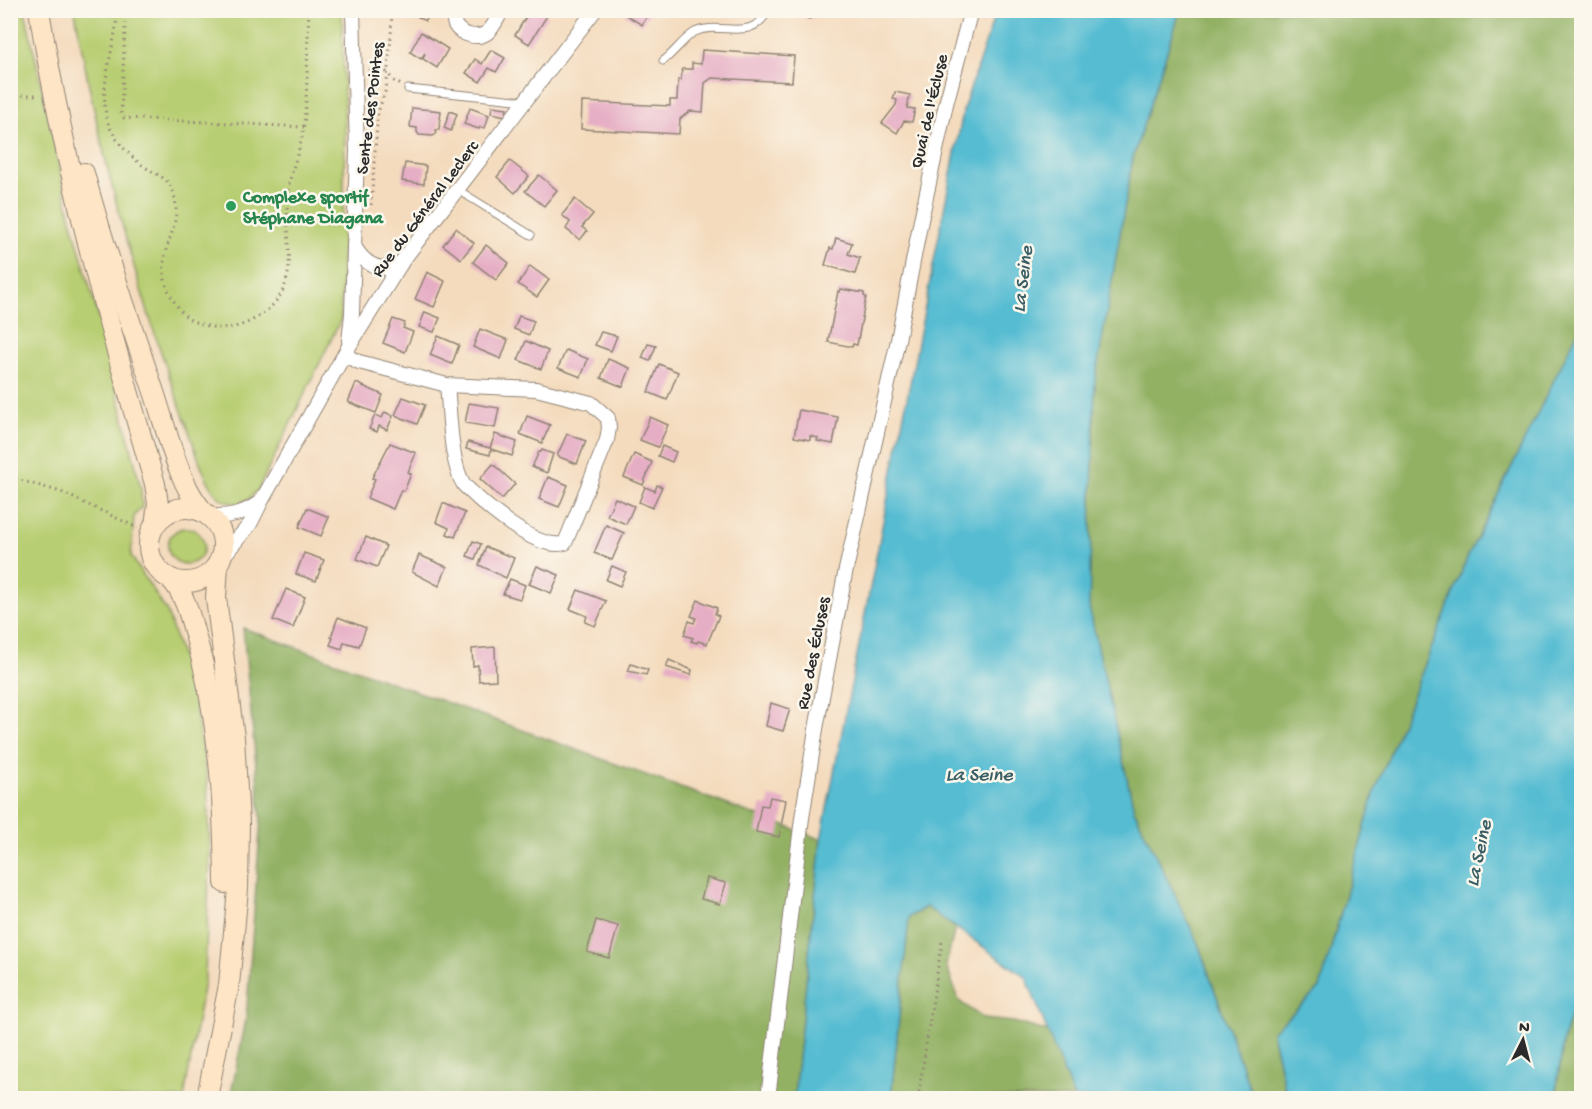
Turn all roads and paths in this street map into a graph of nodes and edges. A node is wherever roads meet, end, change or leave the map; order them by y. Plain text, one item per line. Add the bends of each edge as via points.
1 (39, 10) edge
2 (49, 10) edge
3 (117, 10) edge
4 (126, 10) edge
5 (309, 10) edge
6 (353, 10) edge
7 (392, 10) edge
8 (454, 10) edge
9 (502, 10) edge
10 (596, 10) edge
11 (768, 10) edge
12 (971, 10) edge
13 (663, 61) dead end
14 (355, 70) junction
15 (387, 73) junction
16 (408, 88) joint
17 (10, 95) edge
18 (54, 95) junction
19 (524, 105) junction
20 (304, 127) junction
21 (458, 190) junction
22 (370, 215) dead end
23 (921, 220) joint
24 (531, 235) dead end
25 (354, 246) junction
26 (400, 265) junction
27 (346, 352) junction
28 (447, 385) junction
29 (10, 477) edge
30 (262, 500) junction
31 (207, 515) junction
32 (153, 529) junction
33 (220, 562) junction
34 (171, 579) junction
35 (942, 942) dead end
36 (196, 1098) edge
37 (207, 1098) edge
38 (768, 1098) edge
39 (918, 1098) edge

1 - 18 main road
2 - 31 main road via 65,95 99,229 189,494
3 - 20 path via 105,96 107,120 127,150 171,184 177,211 166,244 163,271 167,288 190,319 215,328 233,328 264,313 281,295 291,255 288,192
4 - 20 path via 121,113 124,118
5 - 20 path
6 - 14 street
7 - 15 path, Sente des Pointes
8 - 9 street via 453,19 459,30 478,36 488,32
10 - 19 street, Rue du Général Leclerc
11 - 13 lane via 764,20 752,27 694,32
12 - 23 street, Quai de l'Écluse
14 - 15 path via 384,69
14 - 25 street
15 - 16 path
15 - 22 path, Sente des Pointes via 378,112
16 - 19 lane via 516,100
17 - 18 path
18 - 32 main road via 110,331 155,483 158,499
19 - 21 street, Rue du Général Leclerc
21 - 24 lane
21 - 26 street, Rue du Général Leclerc
23 - 38 street, Rue des Écluses via 816,729
25 - 26 street via 370,265
25 - 27 street via 352,314
26 - 27 street, Rue du Général Leclerc
27 - 28 street via 358,362
27 - 30 street, Rue du Général Leclerc
28 - 28 street via 536,389 591,403 608,418 607,440 565,543 545,542 503,521 464,485 456,462
29 - 32 path via 61,492
30 - 31 street via 237,514
30 - 33 street, Rue du Général Leclerc via 250,524
31 - 32 main road via 191,508 176,509 163,516
31 - 33 main road via 222,535
32 - 34 main road via 149,549 153,562
33 - 34 main road via 208,576 197,581
33 - 37 main road via 216,598 234,738 238,889 229,985
34 - 36 main road via 183,596 206,678 224,826 223,933
35 - 39 path

